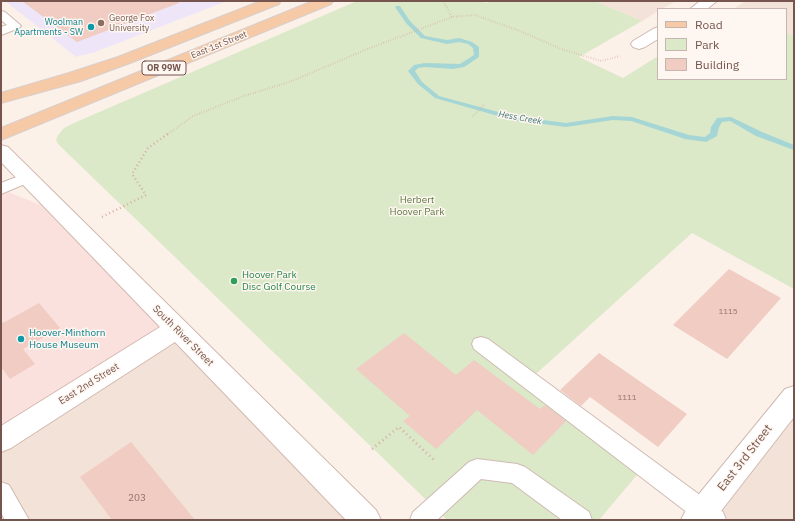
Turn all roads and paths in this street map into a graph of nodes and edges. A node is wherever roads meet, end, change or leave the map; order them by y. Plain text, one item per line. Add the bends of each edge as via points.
1 (274, 1) edge
2 (326, 1) edge
3 (443, 1) edge
4 (710, 1) edge
5 (699, 8) edge
6 (1, 14) edge
7 (452, 17) junction
8 (1, 31) edge
9 (657, 33) edge
10 (639, 44) joint
11 (124, 60) junction
12 (1, 98) edge
13 (484, 105) dead end
14 (473, 116) dead end
15 (1, 127) edge
16 (1, 135) edge
17 (1, 151) edge
18 (27, 178) junction
19 (1, 189) edge
20 (120, 208) dead end
21 (177, 329) junction
22 (481, 344) dead end
23 (794, 397) edge
24 (1, 440) edge
25 (372, 449) dead end
26 (434, 460) dead end
27 (1, 492) edge
28 (705, 517) edge
29 (18, 520) edge
30 (366, 520) edge
31 (421, 520) edge
32 (581, 520) edge

1 - 11 main road, OR 99W
2 - 16 main road, East 1st Street / OR 99W
3 - 7 path
4 - 5 main road
6 - 8 lane via 15,26
7 - 10 path via 475,15 562,49 601,61 621,55
7 - 20 path via 292,81 193,116 148,148 132,174 146,195
9 - 10 main road
11 - 12 main road, OR 99W
11 - 15 main road via 63,96 19,115
13 - 14 path
17 - 18 main road, South River Street
18 - 19 lane
18 - 21 main road, South River Street
21 - 24 main road, East 2nd Street
21 - 30 main road, South River Street
22 - 28 lane
23 - 28 main road, East 3rd Street
25 - 26 path via 399,427
27 - 29 lane
31 - 32 lane via 477,469 517,474

